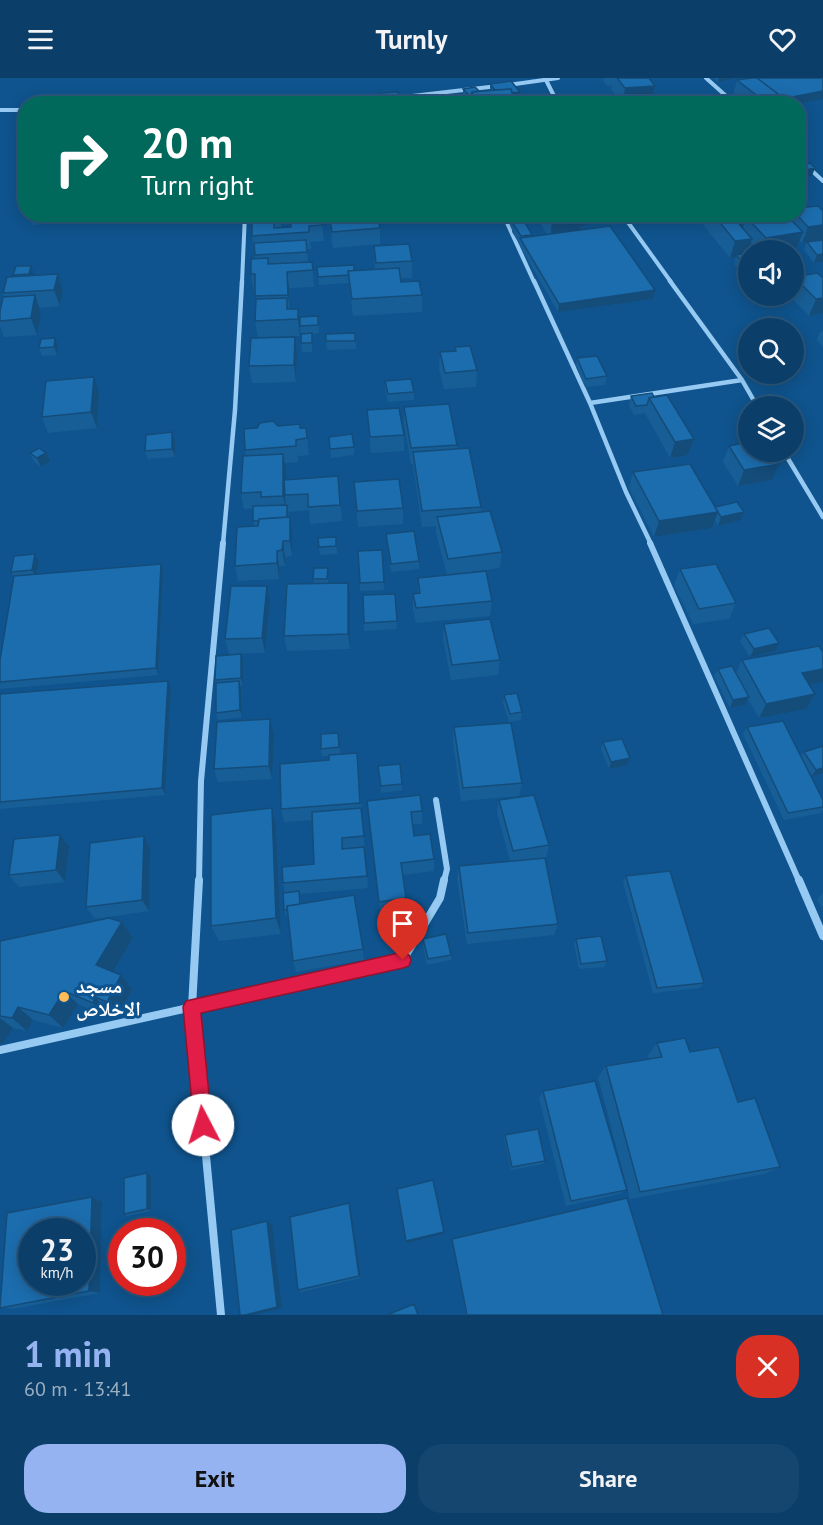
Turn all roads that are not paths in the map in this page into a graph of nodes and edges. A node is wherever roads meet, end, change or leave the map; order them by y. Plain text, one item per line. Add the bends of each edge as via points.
1 (555, 78) edge
2 (706, 78) edge
3 (546, 80) junction
4 (455, 91) junction
5 (410, 96) edge
6 (458, 96) edge
7 (554, 96) edge
8 (726, 96) edge
9 (0, 110) edge
10 (18, 110) edge
11 (806, 165) edge
12 (823, 180) edge
13 (245, 222) edge
14 (507, 222) edge
15 (628, 222) edge
16 (738, 374) edge
17 (738, 381) edge
18 (590, 403) junction
19 (790, 462) edge
20 (823, 517) edge
21 (436, 801) dead end
22 (823, 936) edge
23 (192, 1007) junction
24 (0, 1050) edge
25 (221, 1315) edge

1 - 3 street
2 - 8 street
3 - 4 street
3 - 7 street
4 - 5 street
4 - 6 street
9 - 10 street
11 - 12 street
13 - 23 street via 235,410 201,781
14 - 18 street
15 - 16 street
17 - 18 street
18 - 22 street
19 - 20 street
21 - 23 street via 447,869 440,898 403,960
23 - 24 street
23 - 25 street

